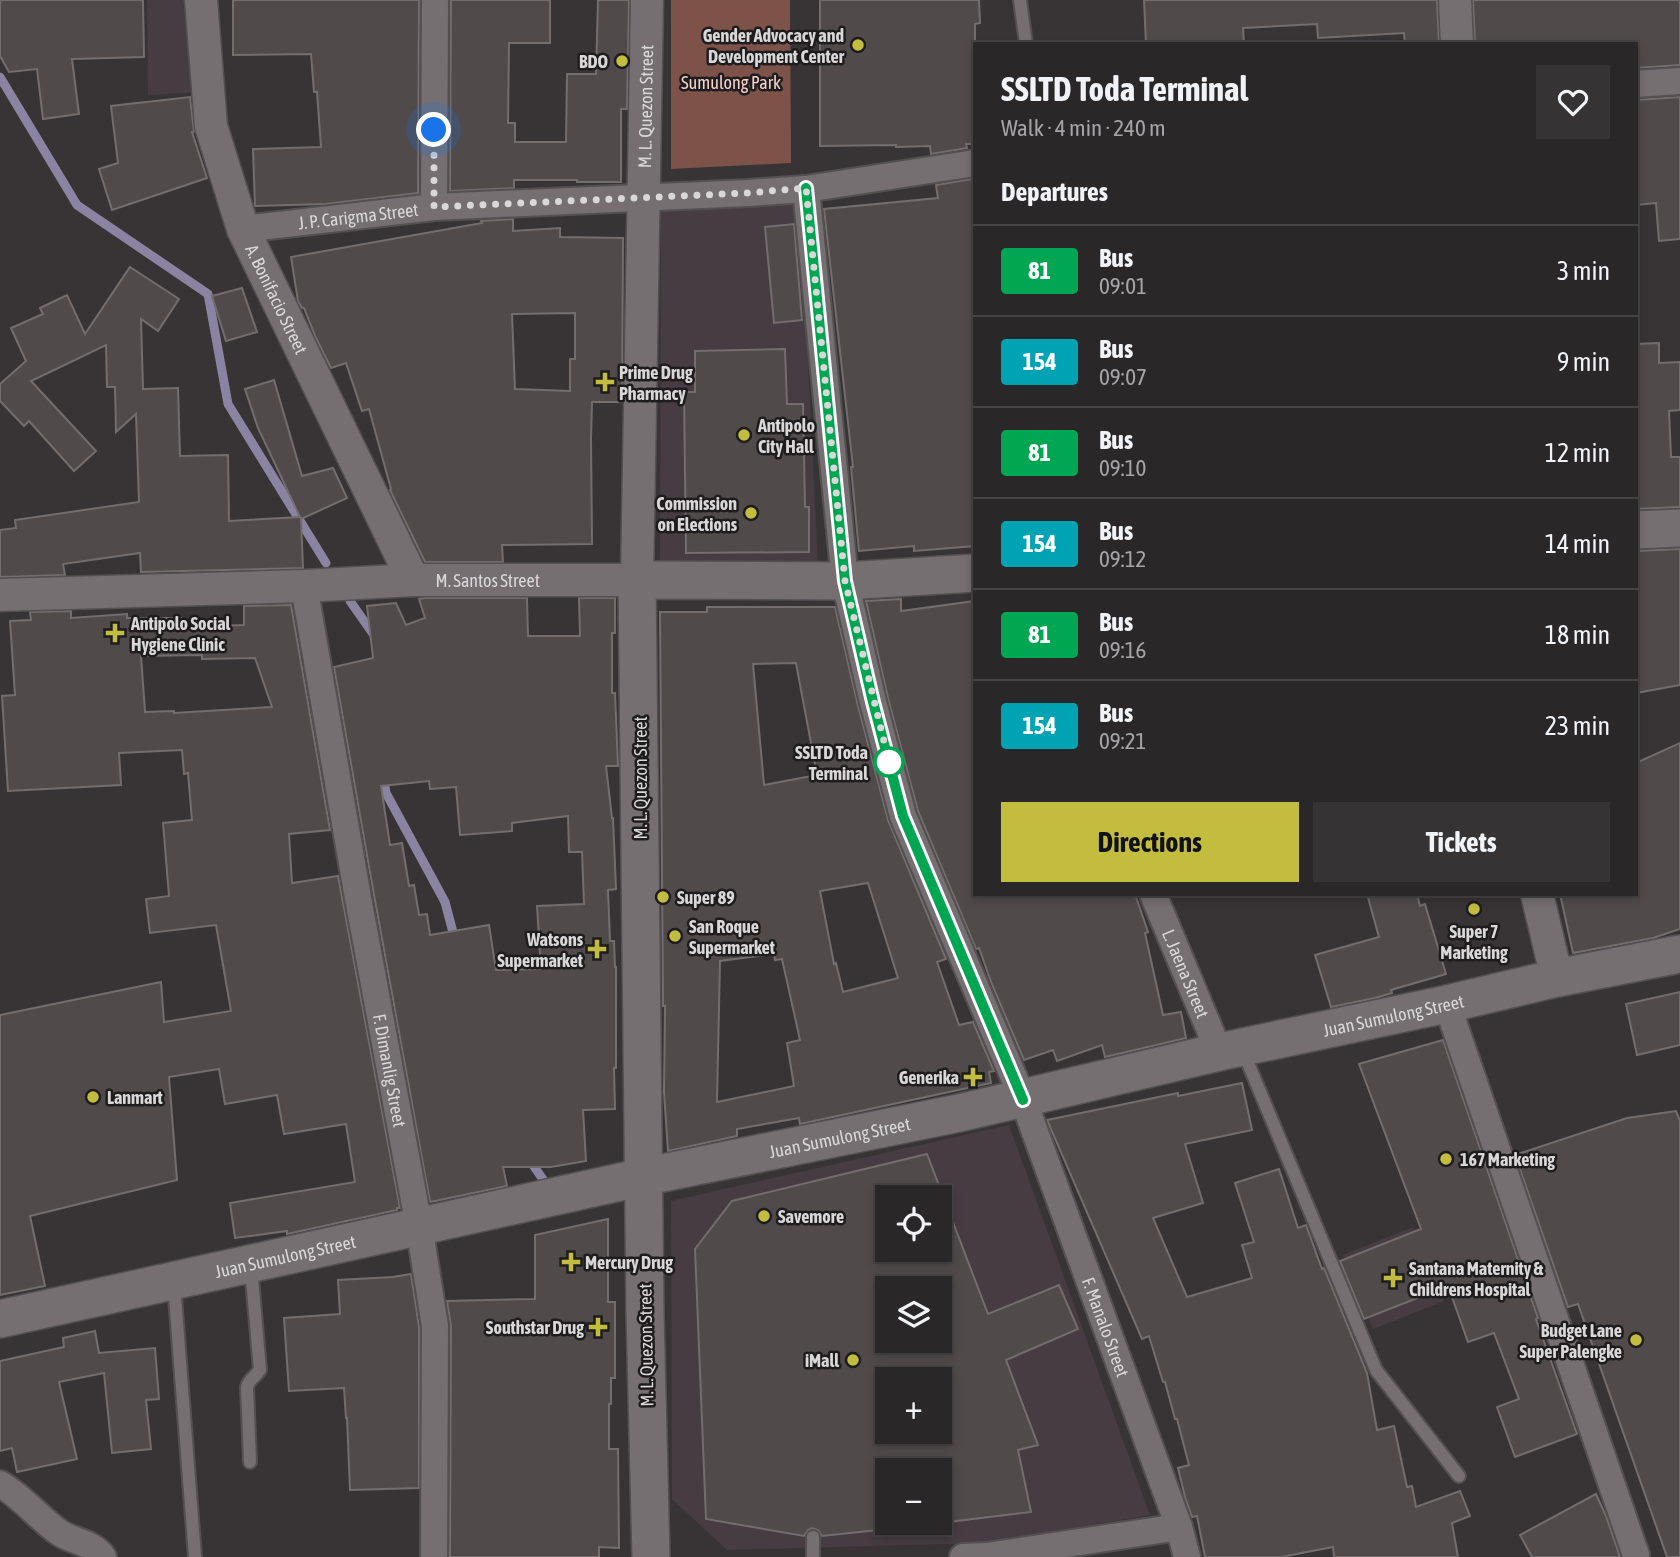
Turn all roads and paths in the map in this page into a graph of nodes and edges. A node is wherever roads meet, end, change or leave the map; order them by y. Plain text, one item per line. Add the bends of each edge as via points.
1 (201, 0) edge
2 (435, 0) edge
3 (647, 0) edge
4 (1020, 0) edge
5 (1455, 0) edge
6 (1026, 42) edge
7 (1457, 42) edge
8 (1680, 81) edge
9 (1638, 84) edge
10 (973, 163) edge
11 (806, 188) junction
12 (644, 197) junction
13 (434, 207) junction
14 (243, 229) junction
15 (1680, 528) edge
16 (1638, 530) edge
17 (973, 573) edge
18 (413, 580) junction
19 (637, 580) junction
20 (845, 581) junction
21 (304, 586) junction
22 (0, 595) edge
23 (1154, 896) edge
24 (1537, 896) edge
25 (1680, 954) edge
26 (1557, 978) junction
27 (1447, 1004) junction
28 (1230, 1049) junction
29 (1023, 1100) junction
30 (643, 1177) junction
31 (419, 1226) junction
32 (250, 1264) junction
33 (174, 1280) junction
34 (0, 1319) edge
35 (250, 1462) dead end
36 (1458, 1476) dead end
37 (0, 1484) edge
38 (1179, 1527) junction
39 (813, 1538) dead end
40 (1636, 1555) dead end
41 (103, 1557) edge
42 (195, 1557) edge
43 (434, 1557) edge
44 (651, 1557) edge
45 (813, 1557) edge
46 (963, 1557) edge
47 (1187, 1557) edge

1 - 14 street, A. Bonifacio Street via 211,126
2 - 13 street
3 - 12 street, M. L. Quezon Street
4 - 6 lane
5 - 7 street
8 - 9 street
10 - 11 street, J. P. Carigma Street
11 - 12 street, J. P. Carigma Street
11 - 20 street, F. Manalo Street
12 - 13 street, J. P. Carigma Street
12 - 19 street, M. L. Quezon Street
13 - 14 street, J. P. Carigma Street
14 - 18 street, A. Bonifacio Street
15 - 16 main road
17 - 20 main road, M. Santos Street
18 - 19 street, M. Santos Street
18 - 21 street, M. Santos Street
19 - 20 main road, M. Santos Street
19 - 30 main road, M. L. Quezon Street
20 - 29 street, F. Manalo Street via 903,816
21 - 22 street, M. Santos Street
21 - 31 street, F. Dimanlig Street
23 - 28 street, L. Jaena Street
24 - 26 street
25 - 26 main road, Juan Sumulong Street
26 - 27 main road, Juan Sumulong Street
27 - 28 main road, Juan Sumulong Street
27 - 40 street
28 - 29 main road, Juan Sumulong Street
28 - 36 lane via 1376,1370
29 - 30 main road, Juan Sumulong Street
29 - 38 street, F. Manalo Street
30 - 31 main road, Juan Sumulong Street
30 - 44 main road, M. L. Quezon Street
31 - 32 main road, Juan Sumulong Street
31 - 43 street, F. Dimanlig Street via 435,1326
32 - 33 main road, Juan Sumulong Street
32 - 35 lane via 260,1370 247,1387
33 - 34 main road, Juan Sumulong Street
33 - 42 lane
37 - 41 street via 62,1535 98,1550
38 - 46 street
38 - 47 street, F. Manalo Street
39 - 45 lane

